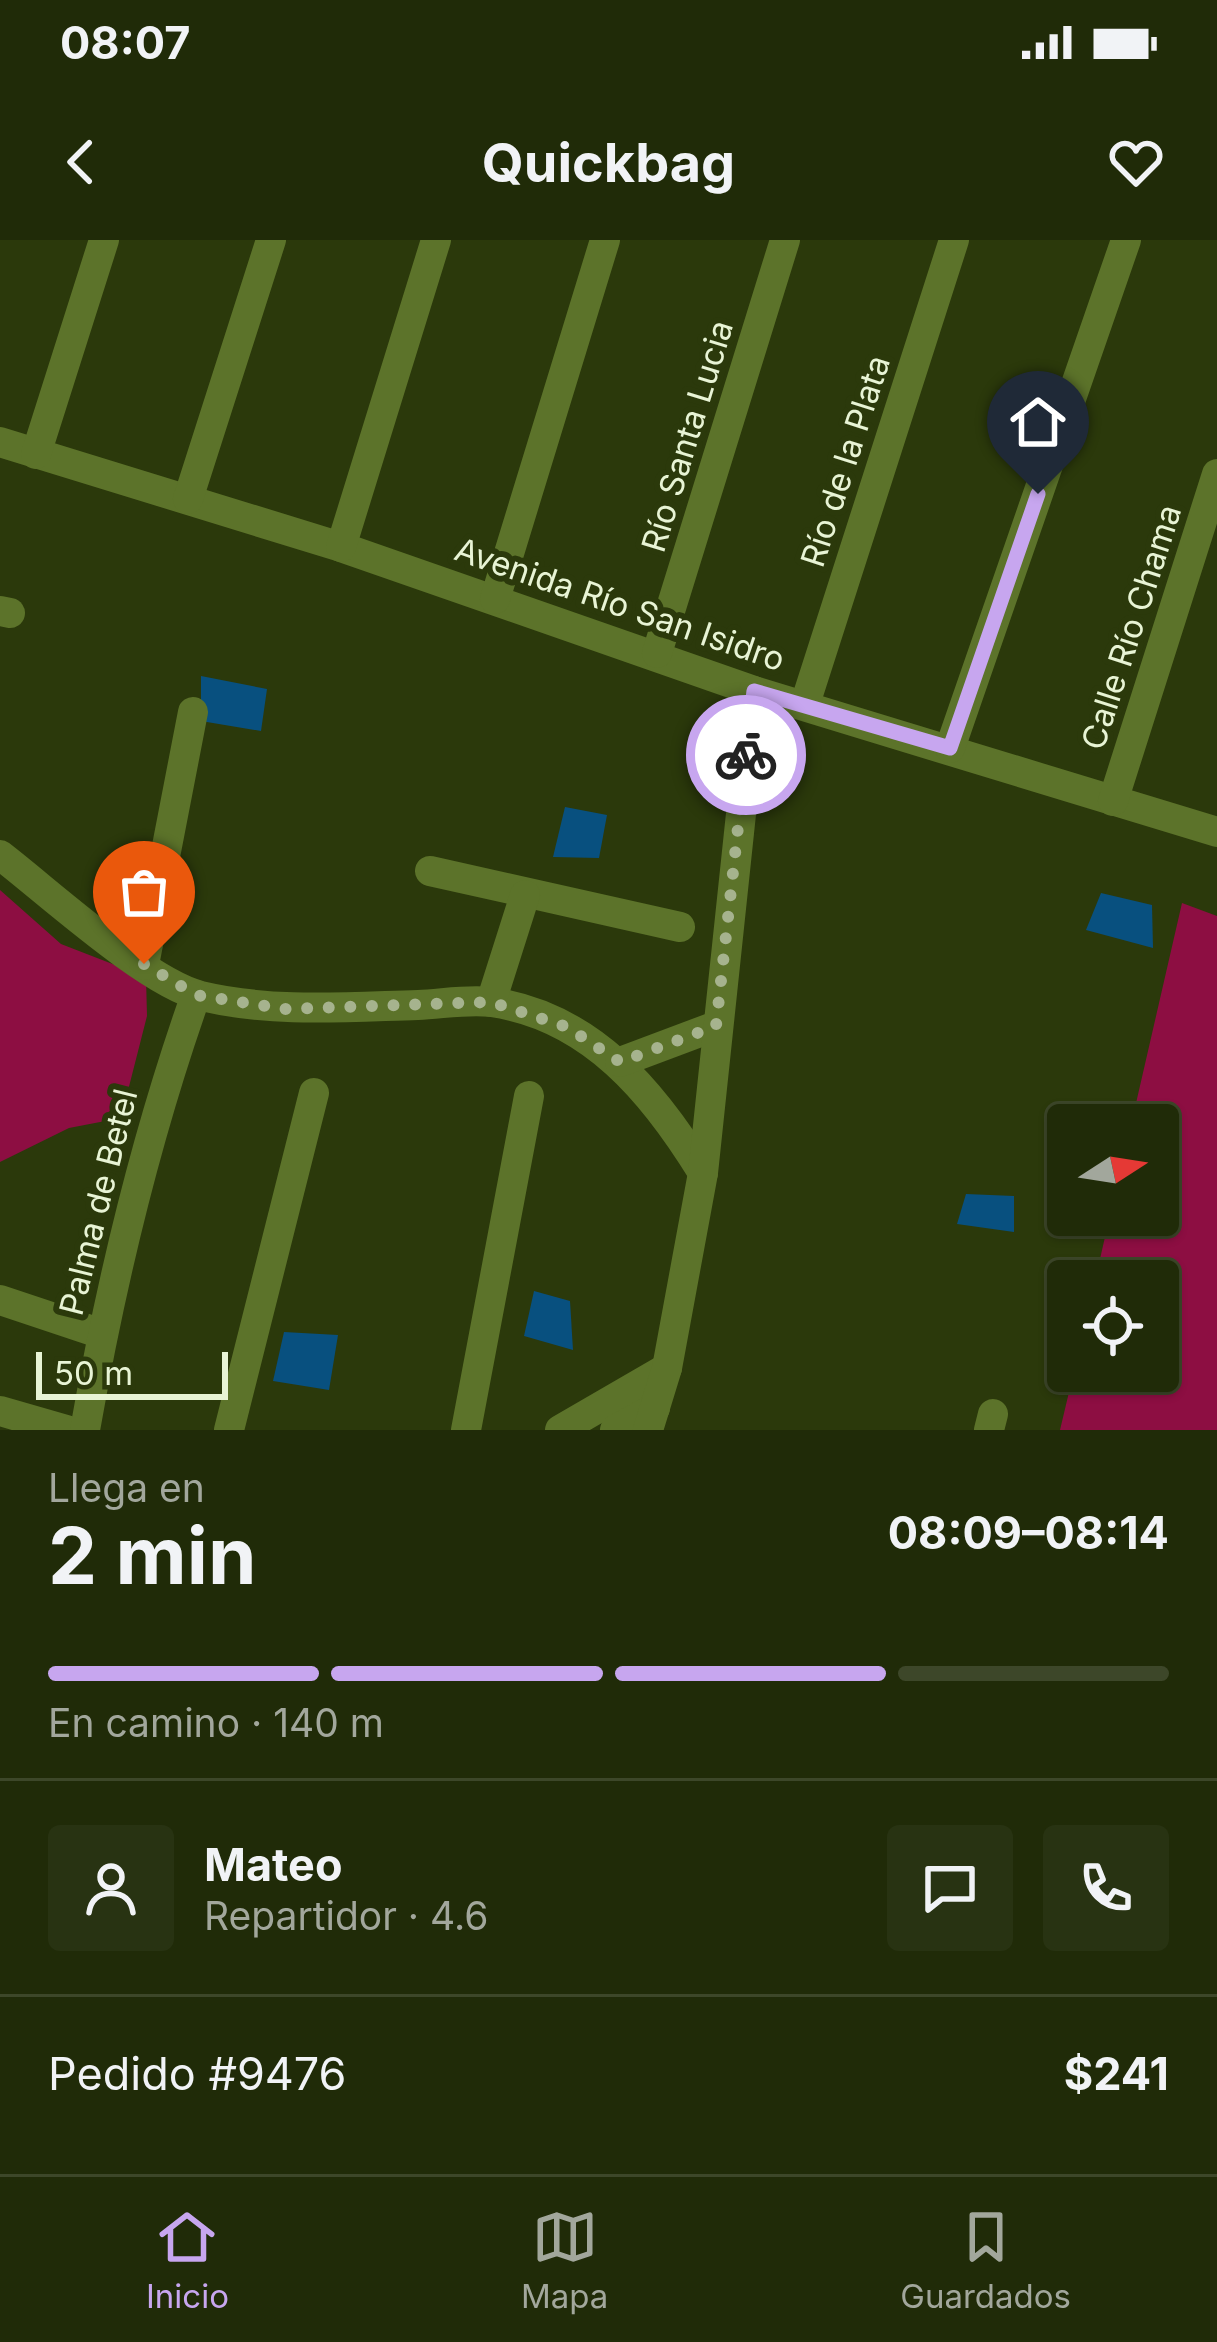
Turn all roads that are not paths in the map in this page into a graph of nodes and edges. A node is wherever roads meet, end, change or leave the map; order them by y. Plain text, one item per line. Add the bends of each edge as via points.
1 (104, 240) edge
2 (271, 240) edge
3 (436, 240) edge
4 (604, 240) edge
5 (785, 240) edge
6 (953, 240) edge
7 (1126, 240) edge
8 (0, 442) edge
9 (36, 454) junction
10 (1217, 474) edge
11 (188, 500) junction
12 (341, 547) junction
13 (495, 599) junction
14 (657, 653) junction
15 (754, 691) junction
16 (805, 704) junction
17 (193, 712) dead end
18 (950, 748) junction
19 (1113, 801) junction
20 (1217, 832) edge
21 (0, 855) edge
22 (430, 872) dead end
23 (525, 895) junction
24 (680, 927) dead end
25 (144, 964) junction
26 (196, 995) junction
27 (491, 1002) junction
28 (716, 1026) junction
29 (620, 1062) junction
30 (314, 1093) dead end
31 (530, 1096) dead end
32 (703, 1173) junction
33 (0, 1300) edge
34 (102, 1334) junction
35 (667, 1368) junction
36 (0, 1411) edge
37 (651, 1419) edge
38 (66, 1430) edge
39 (85, 1430) edge
40 (230, 1430) edge
41 (466, 1430) edge
42 (560, 1430) edge
43 (615, 1430) edge

1 - 9 street
2 - 11 street
3 - 12 street
4 - 13 street
5 - 14 street, Río Santa Lucia
6 - 16 street, Río de la Plata
7 - 18 street
8 - 9 street, Avenida Río San Isidro
9 - 11 street, Avenida Río San Isidro
10 - 19 street, Calle Río Chama
11 - 12 street, Avenida Río San Isidro
12 - 13 street, Avenida Río San Isidro
13 - 14 street, Avenida Río San Isidro
14 - 15 street, Avenida Río San Isidro
15 - 16 street, Avenida Río San Isidro
15 - 28 street
16 - 18 street, Avenida Río San Isidro
17 - 25 street
18 - 19 street, Avenida Río San Isidro
19 - 20 street, Avenida Río San Isidro
21 - 25 street
22 - 23 street
23 - 24 street
23 - 27 street
25 - 26 street
26 - 27 street via 285,1009
26 - 34 street, Palma de Betel via 164,1086
27 - 29 street via 567,1027
28 - 29 street
28 - 32 street
29 - 32 street
30 - 40 street
31 - 41 street
32 - 35 street
33 - 34 street
34 - 39 street, Palma de Betel
35 - 37 street
35 - 42 street
36 - 38 street
37 - 43 street

